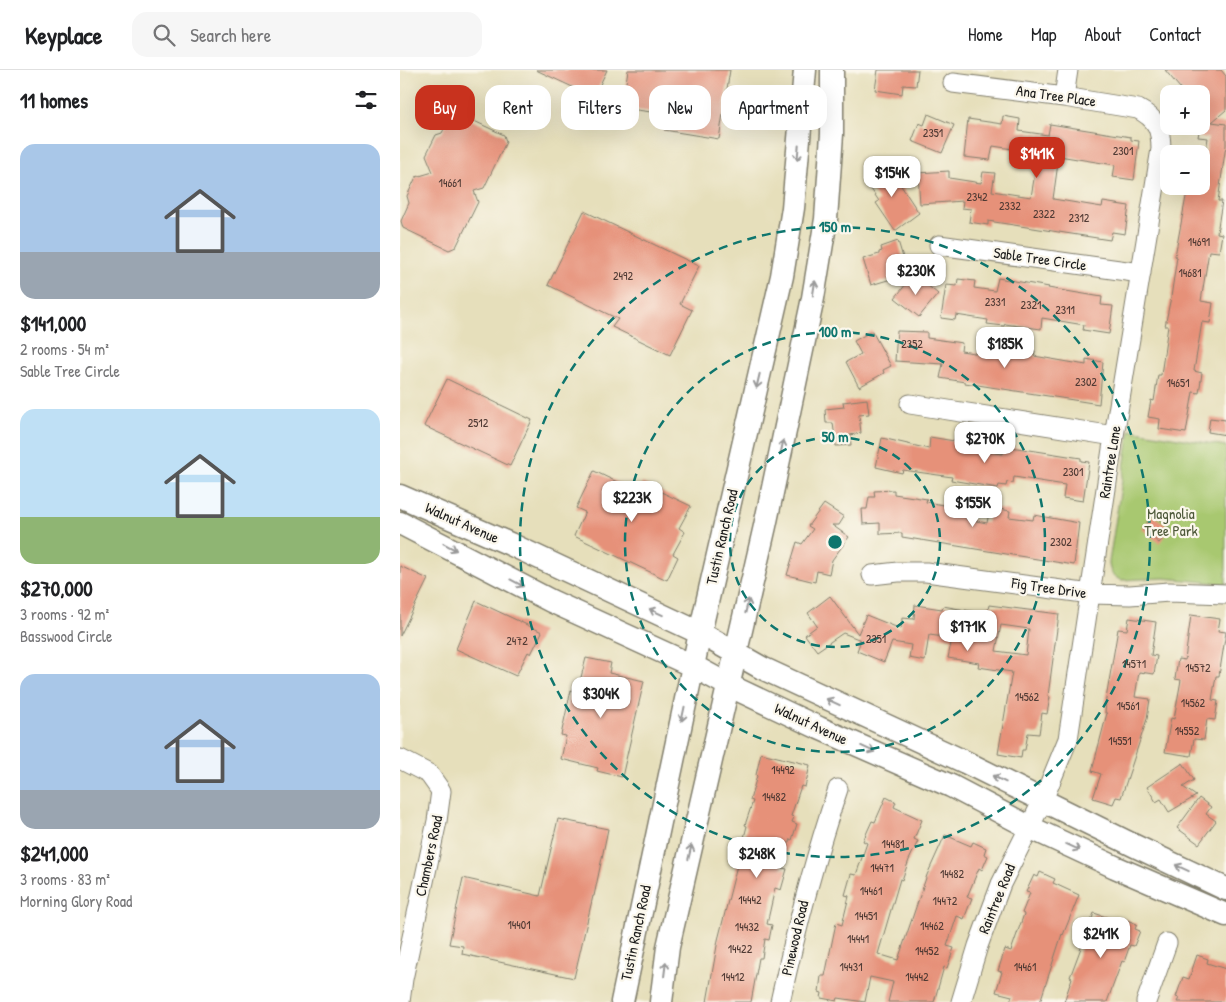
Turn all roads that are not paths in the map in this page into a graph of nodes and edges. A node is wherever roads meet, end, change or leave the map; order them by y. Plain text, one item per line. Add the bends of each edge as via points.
1 (805, 70) edge
2 (832, 70) edge
3 (1068, 70) edge
4 (953, 83) dead end
5 (1064, 97) junction
6 (1155, 122) joint
7 (939, 245) dead end
8 (1141, 273) junction
9 (910, 404) dead end
10 (1114, 436) junction
11 (400, 496) edge
12 (400, 522) edge
13 (495, 537) junction
14 (483, 565) junction
15 (872, 575) dead end
16 (1090, 594) junction
17 (1226, 594) edge
18 (700, 633) junction
19 (736, 654) junction
20 (693, 666) junction
21 (728, 685) junction
22 (400, 759) edge
23 (838, 789) dead end
24 (1043, 800) junction
25 (1029, 827) junction
26 (1226, 889) edge
27 (1226, 916) edge
28 (1167, 943) dead end
29 (400, 1002) edge
30 (622, 1002) edge
31 (661, 1002) edge
32 (780, 1002) edge
33 (961, 1002) edge
34 (1146, 1002) edge

1 -> 18 main road, Tustin Ranch Road via 793,208 782,276
19 -> 2 main road via 814,290 826,219 832,134
3 - 5 street
4 - 5 street, Ana Tree Place
5 - 6 street, Ana Tree Place via 1138,109
6 - 8 street, Raintree Lane via 1161,149
7 - 8 street, Sable Tree Circle
8 - 10 street, Raintree Lane
9 - 10 street
10 - 16 street, Raintree Lane
11 - 13 main road, Walnut Avenue
12 -> 14 main road, Walnut Avenue
13 - 14 main road
18 -> 13 main road, Walnut Avenue
14 -> 20 main road, Walnut Avenue via 551,601
15 - 16 street, Fig Tree Drive via 926,572
16 - 17 street, Fig Tree Drive
16 - 24 street, Raintree Lane via 1068,739
18 - 19 main road, Walnut Avenue
18 - 20 main road, Tustin Ranch Road
19 - 21 main road
24 -> 19 main road, Walnut Avenue
20 - 21 main road, Walnut Avenue
20 -> 30 main road, Tustin Ranch Road
21 -> 25 main road, Walnut Avenue via 951,786
31 -> 21 main road via 668,947
22 - 29 street, Chambers Road via 430,774 441,791
23 - 32 street, Pinewood Road via 808,883
24 - 25 street, Raintree Road
26 -> 24 main road, Walnut Avenue
25 -> 27 main road, Walnut Avenue
25 - 33 street, Raintree Road via 1001,884
28 - 34 street

